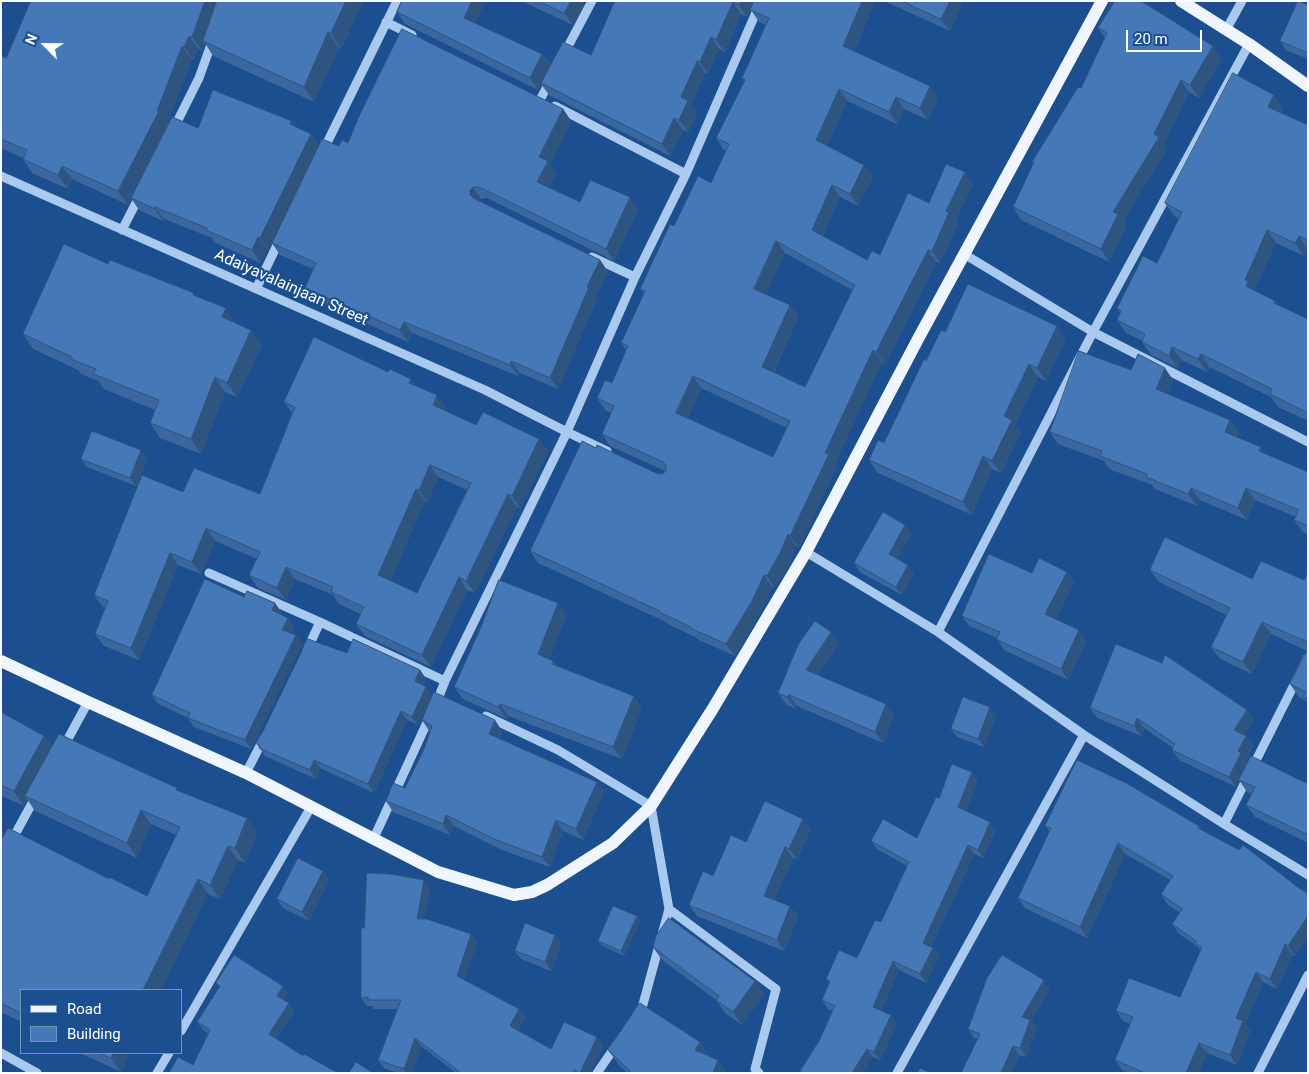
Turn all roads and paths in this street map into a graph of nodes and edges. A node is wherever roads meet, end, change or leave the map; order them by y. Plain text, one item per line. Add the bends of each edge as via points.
1 (396, 1) edge
2 (592, 1) edge
3 (762, 1) edge
4 (1102, 1) edge
5 (1180, 1) edge
6 (1242, 1) edge
7 (386, 22) junction
8 (217, 27) edge
9 (1226, 30) junction
10 (420, 39) edge
11 (1250, 44) junction
12 (559, 63) edge
13 (555, 72) edge
14 (1308, 86) edge
15 (167, 140) edge
16 (321, 155) edge
17 (686, 174) junction
18 (1, 176) edge
19 (145, 185) edge
20 (286, 226) edge
21 (122, 230) junction
22 (583, 253) edge
23 (964, 254) junction
24 (635, 277) junction
25 (256, 289) junction
26 (1093, 332) junction
27 (567, 432) junction
28 (1308, 442) edge
29 (618, 456) edge
30 (806, 552) junction
31 (210, 573) dead end
32 (320, 622) junction
33 (938, 632) junction
34 (1308, 657) edge
35 (303, 658) edge
36 (1, 661) edge
37 (446, 681) junction
38 (88, 702) junction
39 (474, 711) edge
40 (268, 729) edge
41 (1084, 735) junction
42 (59, 755) edge
43 (246, 773) junction
44 (40, 790) edge
45 (651, 806) junction
46 (311, 807) junction
47 (1224, 824) junction
48 (373, 840) junction
49 (1, 860) edge
50 (1308, 875) edge
51 (669, 909) junction
52 (1308, 975) edge
53 (631, 1024) edge
54 (182, 1029) edge
55 (619, 1040) edge
56 (1, 1053) edge
57 (168, 1054) edge
58 (756, 1071) edge
59 (37, 1073) edge
60 (157, 1073) edge
61 (597, 1073) edge
62 (896, 1073) edge
63 (1258, 1073) edge

1 - 7 street
2 - 12 street
3 - 17 street
4 - 23 main road
5 - 9 main road
6 - 9 street
7 - 10 street
7 - 16 street
8 - 15 street via 199,78
9 - 11 main road
11 - 14 main road
11 - 26 street
13 - 17 street via 536,96
17 - 24 street
18 - 21 street, Adaiyavalainjaan Street
19 - 21 street
20 - 25 street
21 - 25 street, Adaiyavalainjaan Street
22 - 24 street
23 - 26 street
23 - 30 main road
24 - 27 street
25 - 27 street, Adaiyavalainjaan Street via 485,390
26 - 28 street
26 - 33 street
27 - 29 street, Adaiyavalainjaan Street
27 - 37 street
30 - 33 street
30 - 45 main road
31 - 32 street
32 - 35 street
32 - 37 street
33 - 41 street
34 - 47 street
36 - 38 main road
37 - 48 street via 444,697
38 - 42 street
38 - 43 main road
39 - 45 street via 558,750
40 - 43 street
41 - 47 street
41 - 62 street
43 - 46 main road
44 - 49 street
45 - 48 main road via 613,843 547,885 514,895 438,872
45 - 51 street
46 - 48 main road
46 - 54 street
47 - 50 street
51 - 53 street via 642,1008
51 - 58 street via 776,989
52 - 63 street
55 - 61 street
56 - 59 street
57 - 60 street

